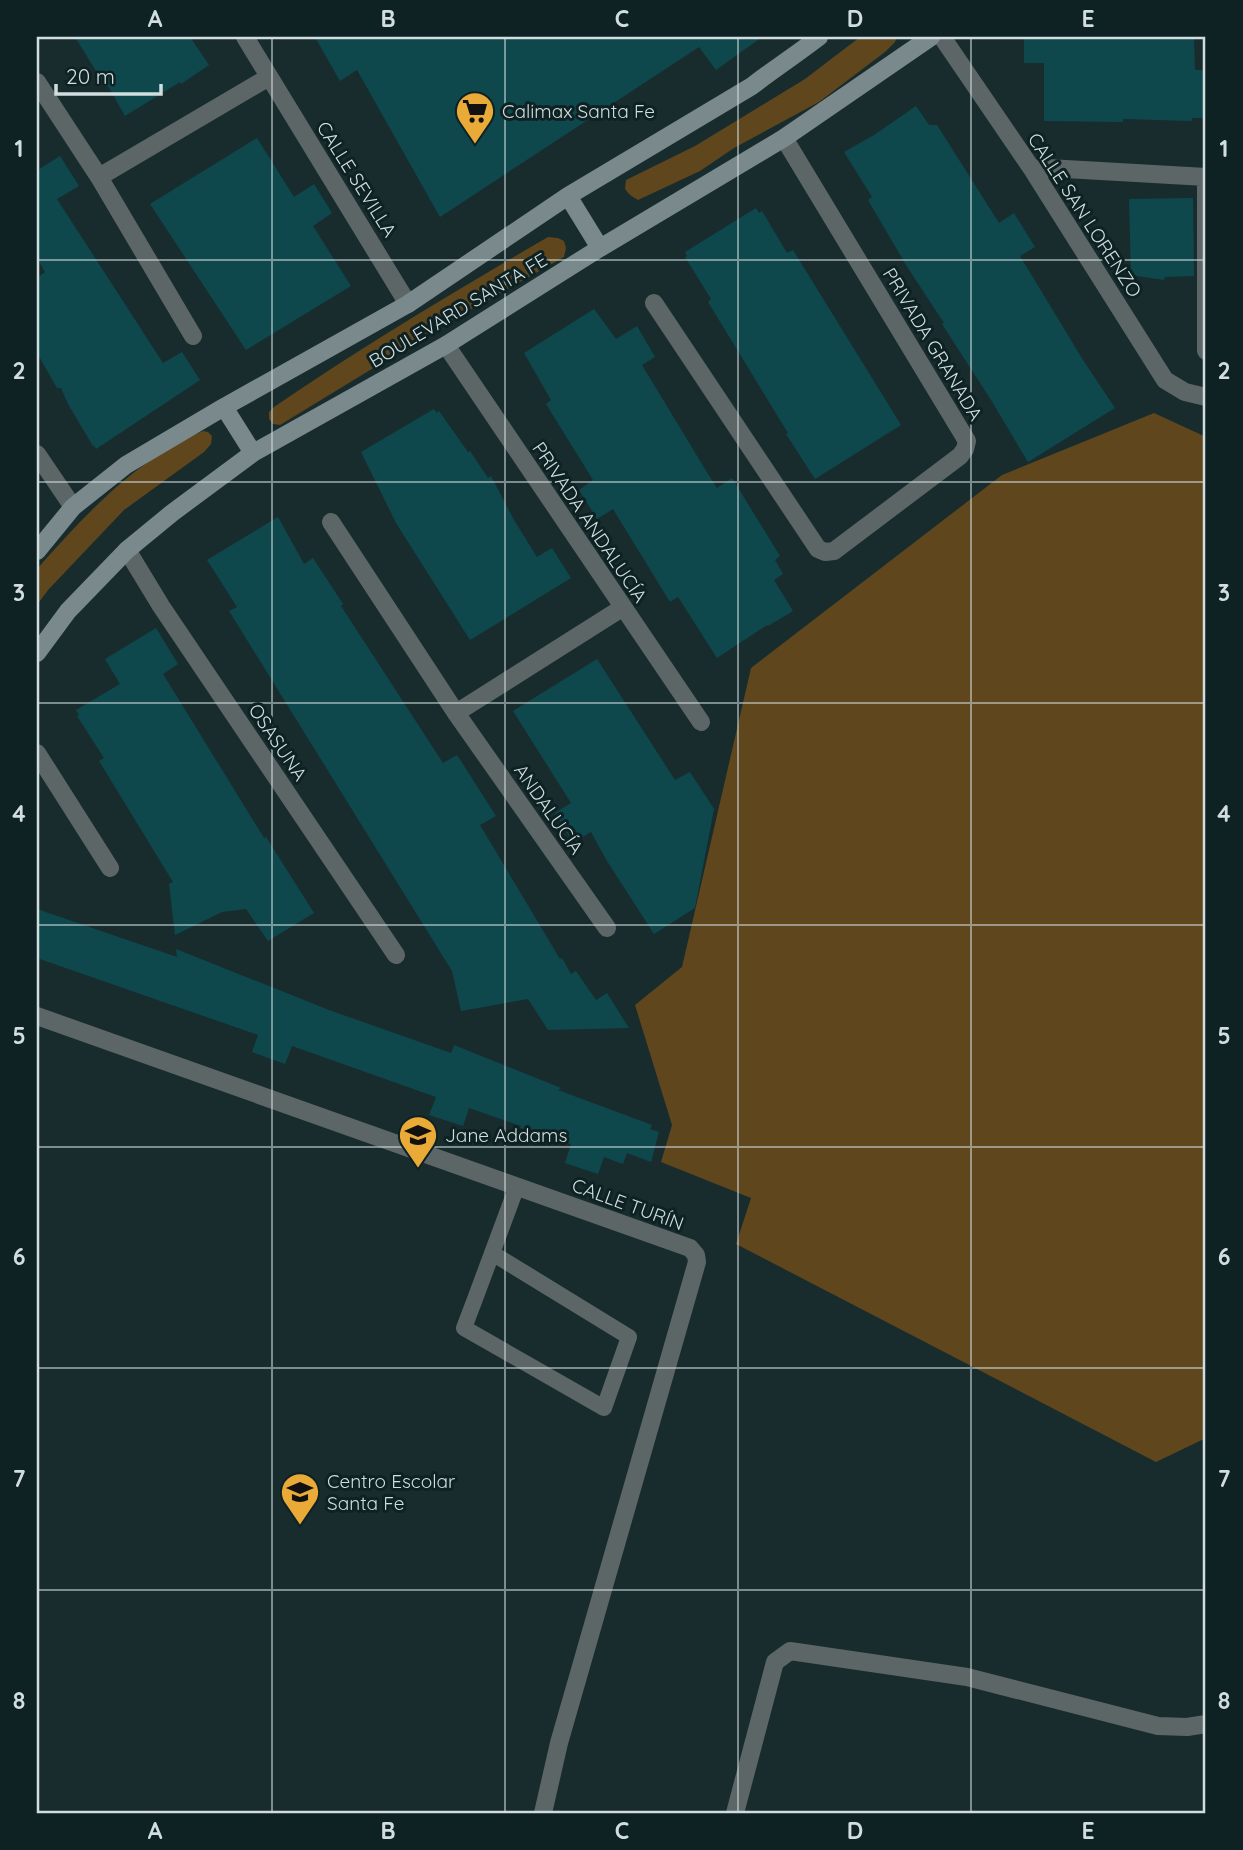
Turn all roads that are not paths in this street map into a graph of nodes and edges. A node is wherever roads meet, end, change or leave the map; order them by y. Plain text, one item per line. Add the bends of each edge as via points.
1 (245, 37) edge
2 (819, 37) edge
3 (930, 37) edge
4 (942, 37) edge
5 (269, 77) junction
6 (37, 82) edge
7 (784, 138) junction
8 (1032, 169) junction
9 (99, 177) junction
10 (1206, 177) edge
11 (568, 196) junction
12 (600, 248) junction
13 (654, 303) dead end
14 (408, 304) junction
15 (193, 336) dead end
16 (446, 345) junction
17 (1206, 351) edge
18 (1206, 397) edge
19 (224, 407) junction
20 (253, 453) junction
21 (37, 454) edge
22 (73, 507) junction
23 (331, 522) dead end
24 (127, 550) junction
25 (37, 551) edge
26 (622, 608) junction
27 (37, 653) edge
28 (456, 713) junction
29 (701, 722) dead end
30 (37, 753) edge
31 (110, 868) dead end
32 (607, 928) dead end
33 (396, 955) dead end
34 (37, 1016) edge
35 (517, 1186) junction
36 (492, 1253) junction
37 (1206, 1724) edge
38 (543, 1813) edge
39 (734, 1813) edge

1 - 5 street, CALLE SEVILLA
2 - 11 main road, BOULEVARD SANTA FE via 752,86
3 - 7 main road, BOULEVARD SANTA FE
4 - 8 street, CALLE SAN LORENZO
5 - 9 street
5 - 14 street, CALLE SEVILLA
6 - 9 street
7 - 12 main road, BOULEVARD SANTA FE
7 - 13 street, PRIVADA GRANADA via 967,441 960,456 834,551 818,550
8 - 10 street
8 - 18 street, CALLE SAN LORENZO via 1166,380 1185,393
9 - 15 street
10 - 17 street
11 - 12 main road
11 - 14 main road, BOULEVARD SANTA FE
12 - 16 main road, BOULEVARD SANTA FE
14 - 19 main road, BOULEVARD SANTA FE
16 - 20 main road, BOULEVARD SANTA FE
16 - 26 street, PRIVADA ANDALUCÍA
19 - 20 main road
19 - 22 main road, BOULEVARD SANTA FE via 126,465
20 - 24 main road, BOULEVARD SANTA FE
21 - 22 street
22 - 25 main road, BOULEVARD SANTA FE
23 - 28 street, ANDALUCÍA
24 - 27 main road, BOULEVARD SANTA FE via 68,611
24 - 33 street, OSASUNA
26 - 28 street
26 - 29 street, PRIVADA ANDALUCÍA
28 - 32 street, ANDALUCÍA
30 - 31 street
34 - 35 street, CALLE TURÍN
35 - 36 lane
35 - 38 street, CALLE TURÍN via 690,1248 697,1262
36 - 36 lane via 464,1328 604,1408 629,1337
37 - 39 street via 1158,1726 967,1677 790,1651 775,1662

